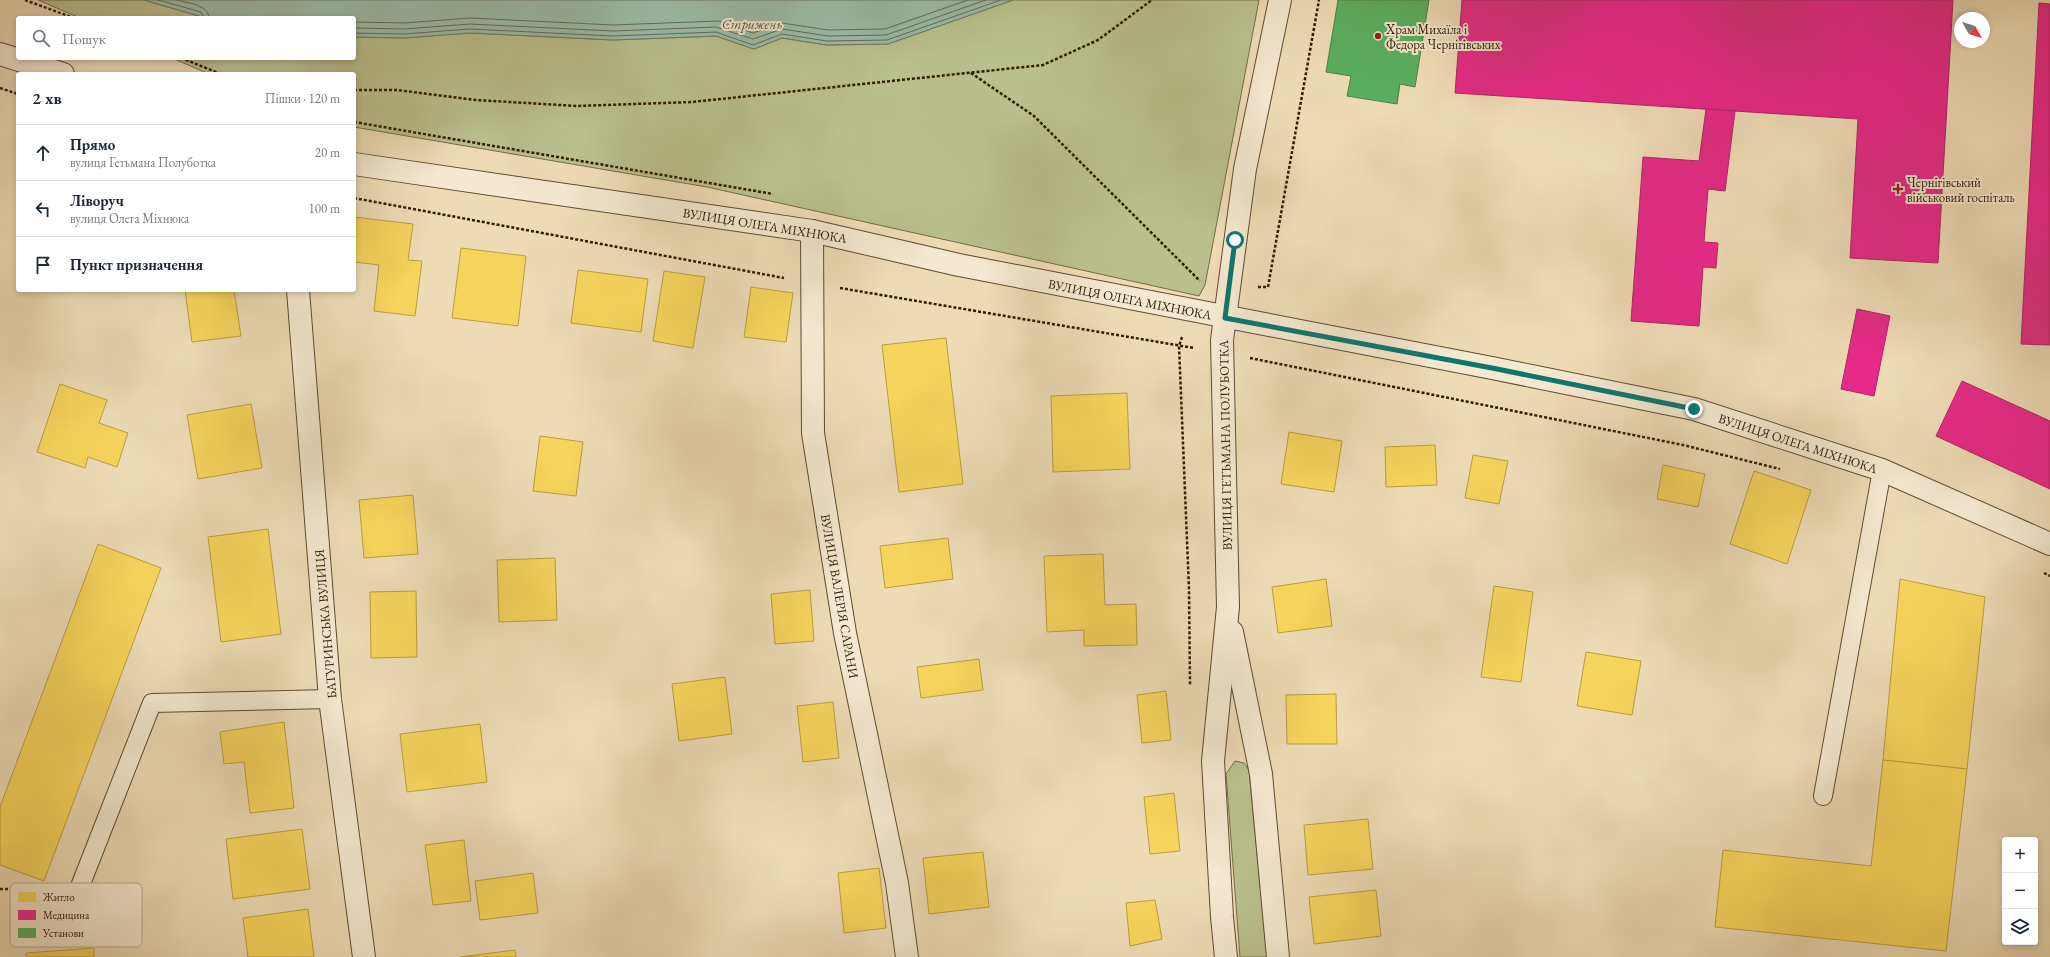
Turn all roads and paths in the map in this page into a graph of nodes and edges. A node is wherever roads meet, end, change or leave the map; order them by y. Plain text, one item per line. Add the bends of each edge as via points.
1 (25, 0) edge
2 (1152, 0) edge
3 (1280, 0) edge
4 (1319, 0) edge
5 (69, 16) edge
6 (0, 54) edge
7 (16, 59) edge
8 (19, 60) edge
9 (186, 60) edge
10 (57, 72) edge
11 (216, 72) edge
12 (971, 73) junction
13 (0, 88) edge
14 (356, 90) edge
15 (16, 93) edge
16 (356, 122) edge
17 (356, 164) edge
18 (778, 195) dead end
19 (356, 198) edge
20 (812, 230) junction
21 (1202, 274) dead end
22 (1200, 282) junction
23 (813, 283) junction
24 (1229, 288) junction
25 (298, 292) edge
26 (1225, 318) junction
27 (1247, 358) dead end
28 (1882, 470) junction
29 (1788, 471) dead end
30 (2050, 544) edge
31 (2043, 573) dead end
32 (2050, 576) edge
33 (1228, 607) junction
34 (1190, 690) dead end
35 (330, 699) junction
36 (1823, 796) dead end
37 (81, 883) edge
38 (364, 957) edge
39 (907, 957) edge
40 (1226, 957) edge
41 (1278, 957) edge

1 - 5 path
2 - 12 path via 1098,40 1043,65
3 - 24 street, ВУЛИЦЯ ГЕТЬМАНА ПОЛУБОТКА via 1245,169
4 - 24 path via 1268,287
6 - 7 street
8 - 10 street
9 - 11 path
12 - 14 path via 692,102 585,106 476,100 397,90
12 - 22 path via 1034,116
13 - 15 path
16 - 18 path
17 - 20 street, ВУЛИЦЯ ОЛЕГА МІХНЮКА
19 - 23 path
20 - 23 street, ВУЛИЦЯ ВАЛЕРІЯ САРАНИ
20 - 26 street, ВУЛИЦЯ ОЛЕГА МІХНЮКА via 960,265
21 - 22 path
22 - 24 path via 1199,290
23 - 34 path via 1179,346 1189,589
23 - 39 street, ВУЛИЦЯ ВАЛЕРІЯ САРАНИ via 813,433 845,633 897,883
24 - 26 street, ВУЛИЦЯ ГЕТЬМАНА ПОЛУБОТКА
25 - 35 street, БАТУРИНСЬКА ВУЛИЦЯ
26 - 28 street, ВУЛИЦЯ ОЛЕГА МІХНЮКА via 1694,409
26 - 33 street, ВУЛИЦЯ ГЕТЬМАНА ПОЛУБОТКА via 1222,369
27 - 29 path via 1683,445
28 - 30 street, ВУЛИЦЯ ОЛЕГА МІХНЮКА
28 - 36 lane
31 - 32 path
33 - 40 street, ВУЛИЦЯ ГЕТЬМАНА ПОЛУБОТКА via 1213,761
33 - 41 street, ВУЛИЦЯ ГЕТЬМАНА ПОЛУБОТКА via 1260,774
35 - 37 lane via 152,703
35 - 38 street, БАТУРИНСЬКА ВУЛИЦЯ

